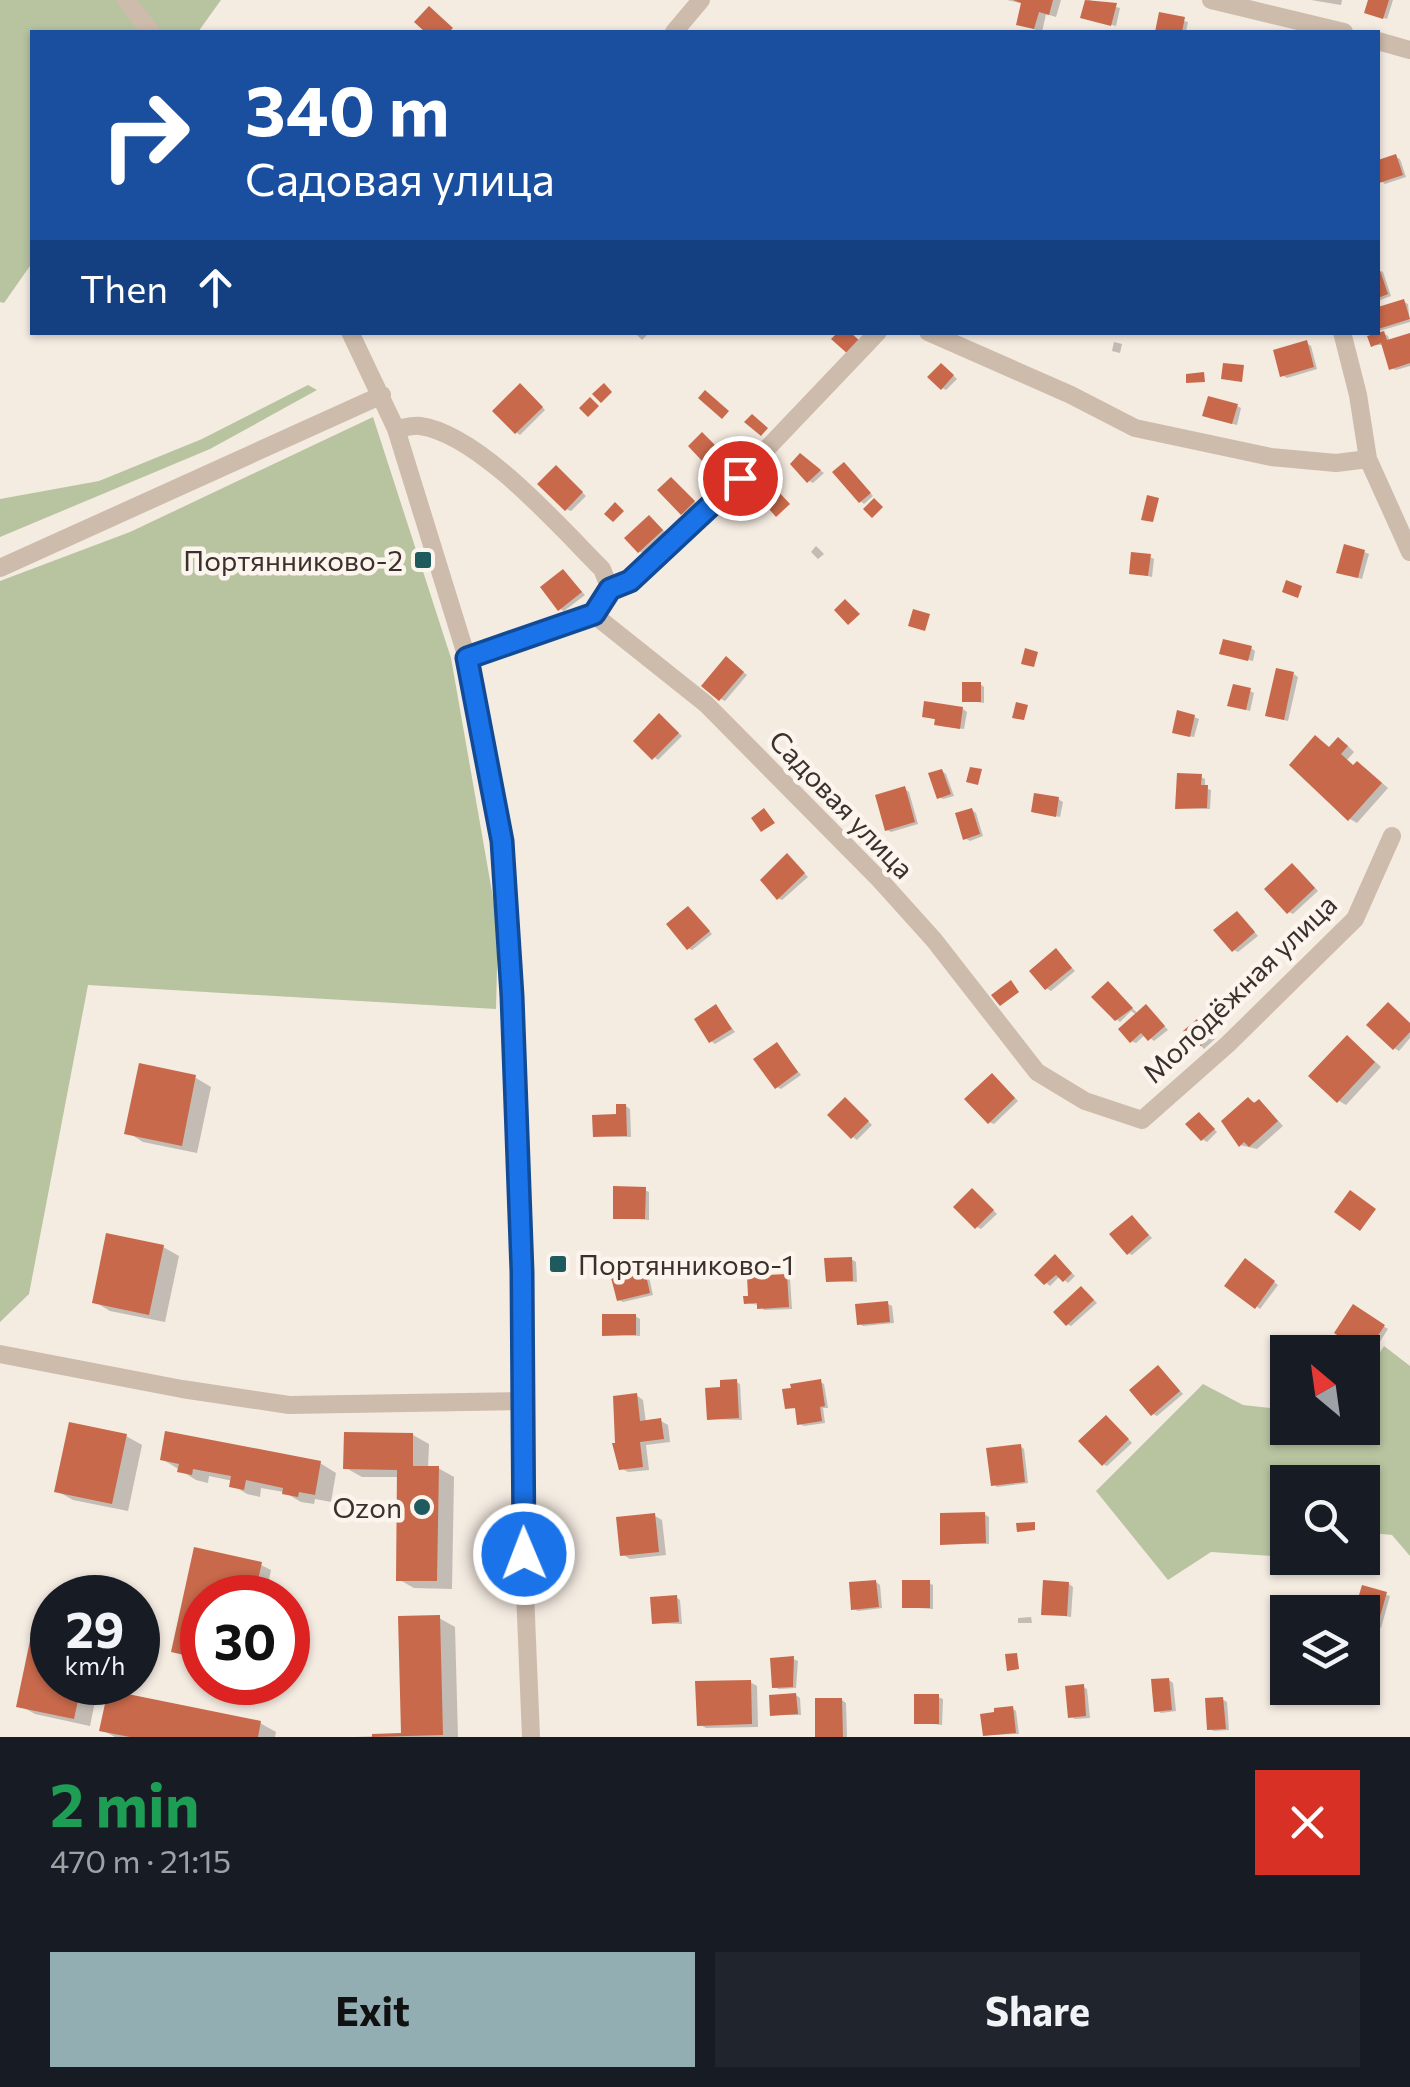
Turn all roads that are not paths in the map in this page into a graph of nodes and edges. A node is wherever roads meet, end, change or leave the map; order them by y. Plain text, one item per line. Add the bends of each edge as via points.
1 (126, 0) edge
2 (700, 0) edge
3 (1211, 0) edge
4 (1306, 28) edge
5 (149, 30) edge
6 (676, 30) edge
7 (1380, 42) edge
8 (1410, 50) edge
9 (352, 335) edge
10 (875, 335) edge
11 (935, 335) edge
12 (1343, 335) edge
13 (382, 395) junction
14 (396, 430) junction
15 (1368, 459) junction
16 (1410, 552) edge
17 (0, 568) edge
18 (610, 589) junction
19 (594, 614) junction
20 (467, 658) junction
21 (1392, 836) dead end
22 (1142, 1120) joint
23 (0, 1354) edge
24 (522, 1402) junction
25 (531, 1737) edge

1 - 5 street
2 - 6 street
3 - 4 street
7 - 8 street
9 - 13 street
10 - 18 street via 718,500 630,581
11 - 15 street via 1135,428 1271,457
12 - 15 street
13 - 14 street
13 - 17 street
14 - 18 street via 418,426 456,440 504,473 602,569
14 - 20 street
15 - 16 street
18 - 19 street
19 - 20 street
19 - 22 street, Садовая улица via 706,704 880,880 1037,1072 1085,1101
20 - 24 street via 502,841
21 - 22 street, Молодёжная улица via 1355,919
23 - 24 street via 289,1405
24 - 25 street

